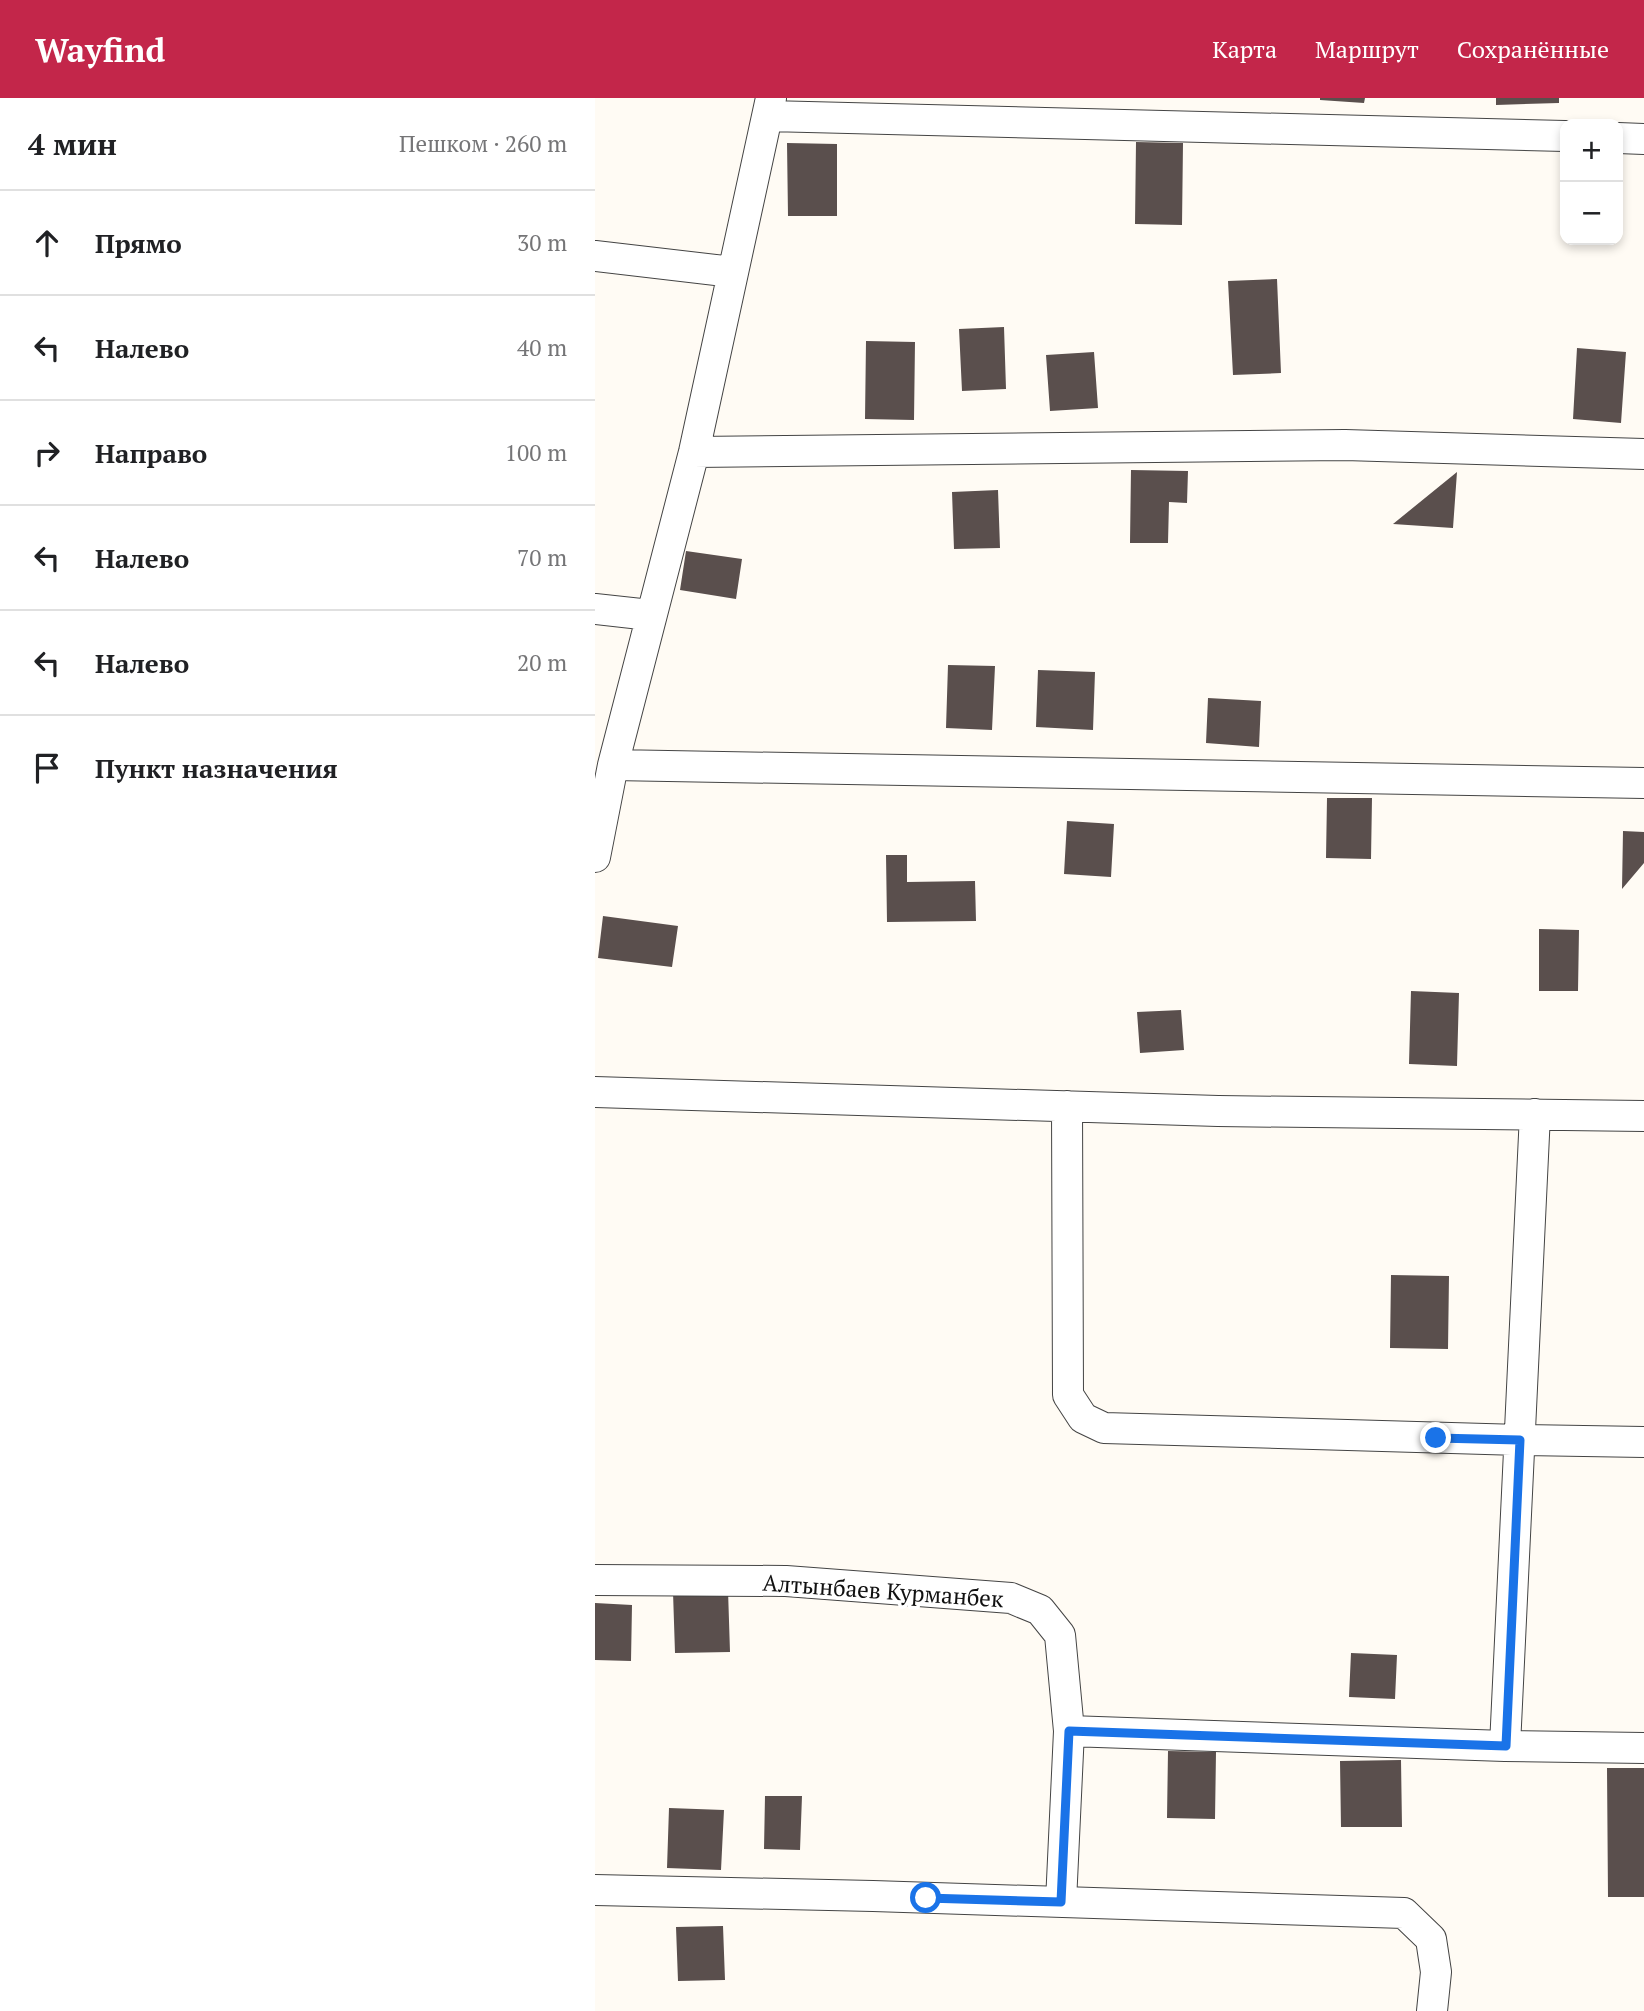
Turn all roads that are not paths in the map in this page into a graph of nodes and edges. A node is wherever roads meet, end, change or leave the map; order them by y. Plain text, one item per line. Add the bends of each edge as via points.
1 (769, 107) edge
2 (1560, 136) edge
3 (1623, 138) edge
4 (1644, 139) edge
5 (595, 256) edge
6 (733, 272) junction
7 (694, 452) junction
8 (1644, 454) edge
9 (595, 609) edge
10 (650, 615) junction
11 (613, 765) junction
12 (1644, 783) edge
13 (595, 857) edge
14 (595, 1092) edge
15 (1067, 1106) junction
16 (1535, 1114) junction
17 (1644, 1116) edge
18 (1520, 1440) junction
19 (1644, 1442) edge
20 (595, 1580) edge
21 (1069, 1731) junction
22 (1506, 1746) junction
23 (1644, 1748) edge
24 (595, 1890) edge
25 (1061, 1902) junction
26 (1432, 2011) edge

1 - 2 street
1 - 6 street
3 - 4 street
5 - 6 street
6 - 7 street
7 - 8 street via 1345,445
7 - 10 street
9 - 10 street
10 - 11 street
11 - 12 street
11 - 13 street
14 - 15 street
15 - 16 street
15 - 18 street via 1068,1395 1083,1418 1104,1429
16 - 17 street
16 - 18 street
18 - 19 street
18 - 22 street
20 - 21 street, Алтынбаев Курманбек via 786,1581 1011,1598 1040,1610 1060,1635
21 - 22 street
21 - 25 street, Алтынбаев Курманбек
22 - 23 street
24 - 25 street
25 - 26 street via 1404,1913 1431,1940 1436,1972

